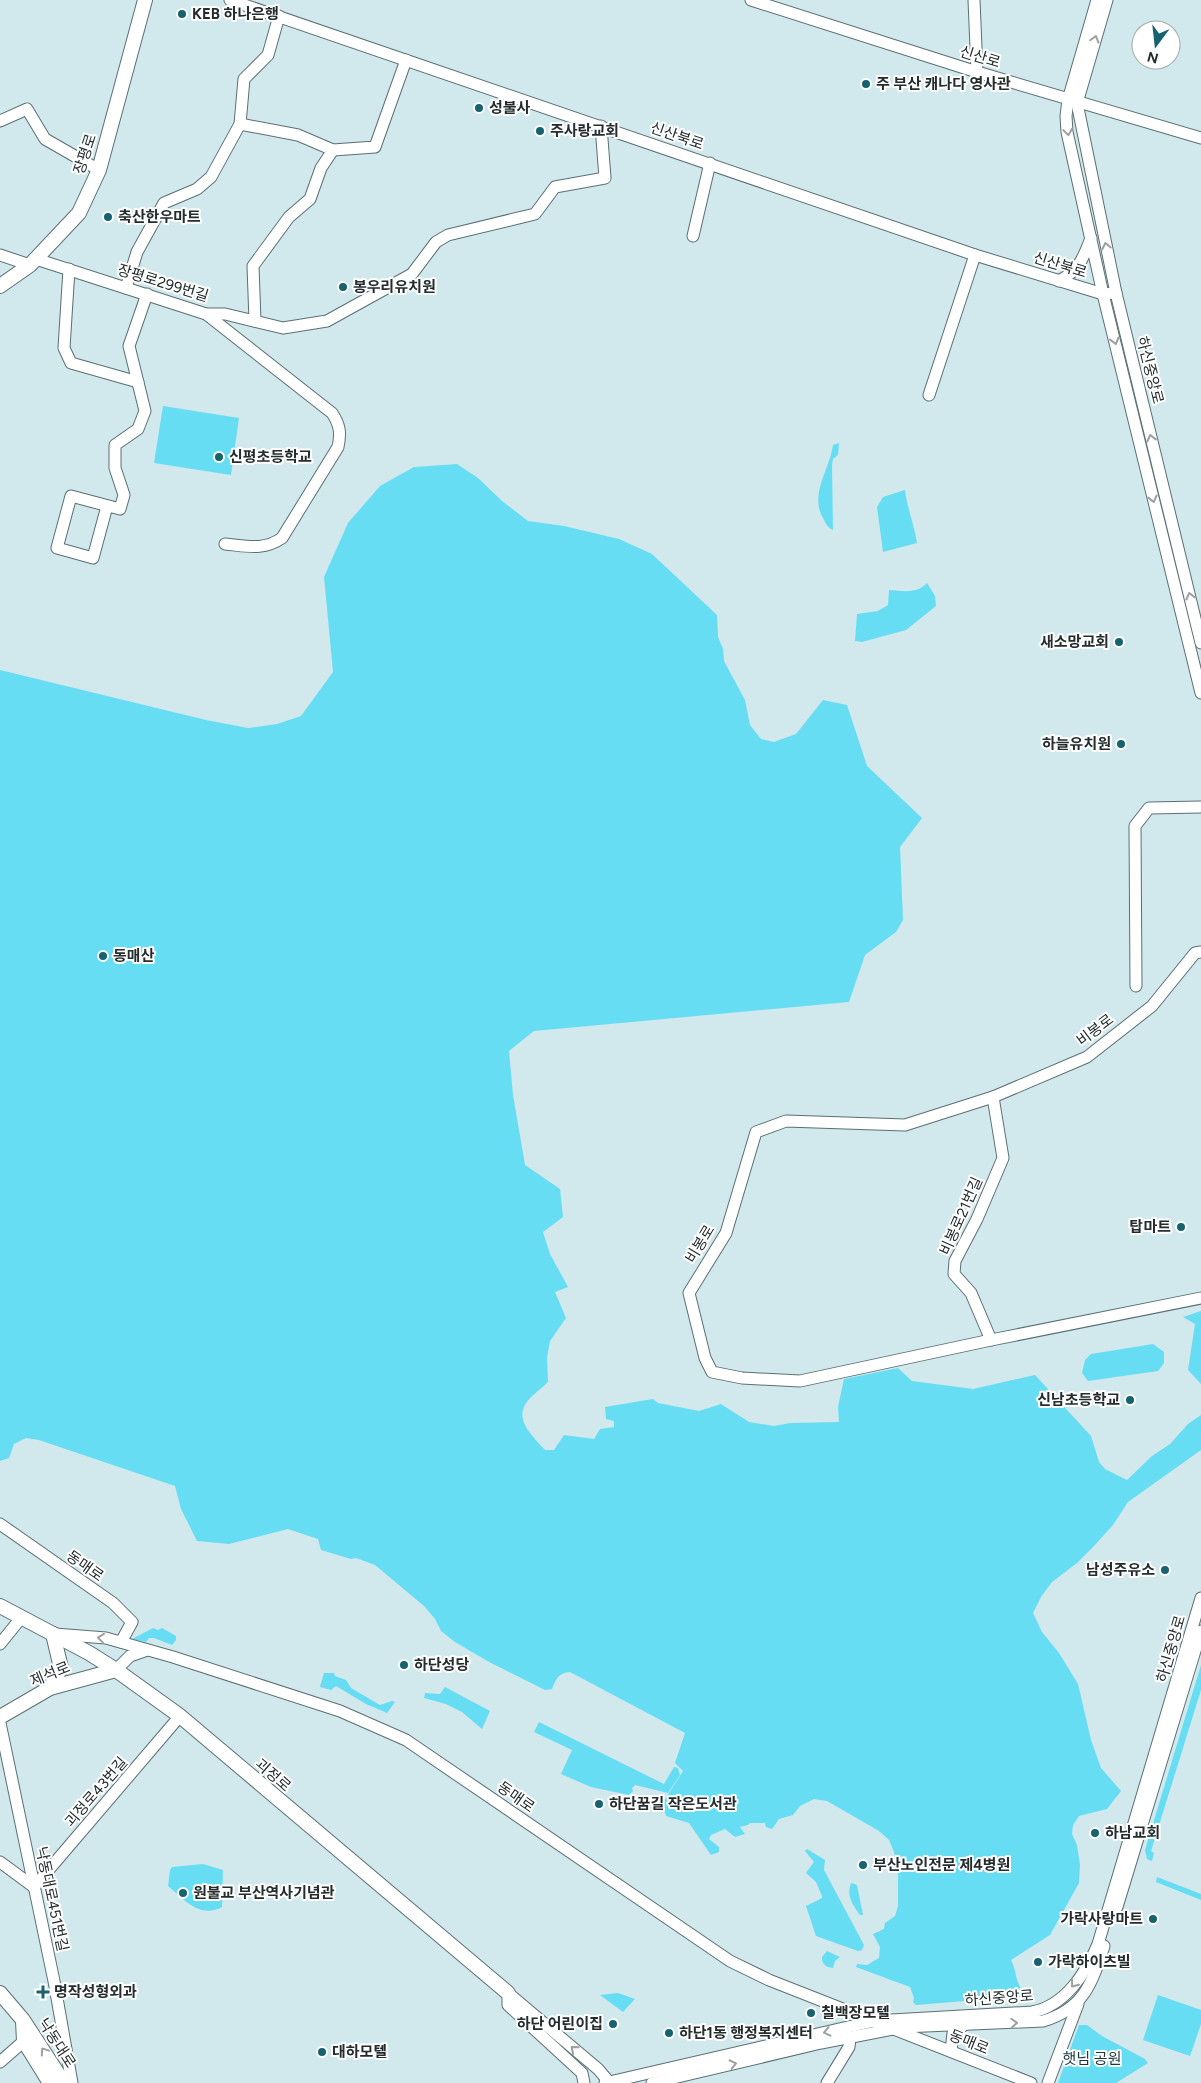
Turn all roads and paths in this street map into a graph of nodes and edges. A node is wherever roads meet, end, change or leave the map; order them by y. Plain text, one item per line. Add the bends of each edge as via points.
1 (145, 0) edge
2 (230, 0) edge
3 (751, 0) edge
4 (974, 0) edge
5 (1097, 0) edge
6 (1107, 0) edge
7 (279, 16) junction
8 (406, 60) junction
9 (977, 72) junction
10 (1072, 101) junction
11 (0, 121) edge
12 (240, 124) junction
13 (601, 126) junction
14 (1201, 138) edge
15 (333, 150) junction
16 (710, 163) junction
17 (99, 170) junction
18 (693, 236) dead end
19 (1091, 238) junction
20 (0, 254) edge
21 (975, 255) junction
22 (33, 262) junction
23 (69, 269) junction
24 (1059, 280) junction
25 (0, 286) edge
26 (126, 288) junction
27 (1116, 293) junction
28 (147, 294) junction
29 (1103, 294) junction
30 (206, 314) junction
31 (255, 321) junction
32 (138, 382) junction
33 (929, 395) dead end
34 (107, 506) junction
35 (225, 544) dead end
36 (1201, 644) edge
37 (1201, 693) edge
38 (1201, 807) edge
39 (1201, 952) edge
40 (1136, 986) dead end
41 (993, 1097) junction
42 (1201, 1298) edge
43 (991, 1340) junction
44 (0, 1524) edge
45 (1201, 1598) edge
46 (0, 1606) edge
47 (21, 1618) junction
48 (1201, 1631) edge
49 (53, 1634) junction
50 (121, 1642) junction
51 (0, 1644) edge
52 (147, 1650) junction
53 (1190, 1656) junction
54 (116, 1670) junction
55 (50, 1688) junction
56 (180, 1716) junction
57 (0, 1717) edge
58 (0, 1722) edge
59 (0, 1862) edge
60 (1122, 1877) junction
61 (34, 1887) junction
62 (0, 1993) edge
63 (508, 1993) junction
64 (1079, 2002) junction
65 (23, 2020) junction
66 (874, 2021) junction
67 (964, 2025) junction
68 (895, 2029) junction
69 (850, 2038) junction
70 (24, 2041) junction
71 (951, 2051) junction
72 (0, 2062) edge
73 (50, 2083) edge
74 (64, 2083) edge
75 (72, 2083) edge
76 (584, 2083) edge
77 (608, 2083) edge
78 (652, 2083) edge
79 (827, 2083) edge
80 (1031, 2083) edge
81 (1048, 2083) edge

1 - 17 main road, 장평로
2 - 7 street, 신산북로
3 - 9 street, 신산로
4 - 9 street
5 - 10 street
10 -> 6 street
7 - 8 street, 신산북로
7 - 12 street via 268,55 244,79
8 - 13 street, 신산북로
8 - 15 street via 375,147
9 - 10 street, 신산로
10 - 14 street, 신산로
10 -> 19 street via 1066,116 1067,132
27 -> 10 street, 하신중앙로
11 - 17 street via 27,109 45,140
12 - 15 street via 298,136
12 - 26 street via 212,177 197,189 164,203 138,252
13 - 16 street, 신산북로
13 - 31 street, 장평로299번길 via 605,178 555,186 536,214 448,235 436,242 412,274 327,321 283,328
15 - 31 street via 320,168 310,199 288,217 253,266
16 - 18 street
16 - 21 street, 신산북로
17 - 22 main road, 장평로 via 79,213
19 - 24 street via 1082,260 1071,274
19 - 29 street
20 - 22 street, 장평로299번길
21 - 24 street, 신산북로
21 - 33 street
22 - 23 street, 장평로299번길
22 - 25 main road, 장평로
23 - 26 street, 장평로299번길
23 - 32 street via 64,348 71,363
24 - 29 street, 신산북로
26 - 28 street, 장평로299번길
27 - 29 street, 신산북로
36 -> 27 street, 하신중앙로
28 - 30 street, 장평로299번길
28 - 32 street via 129,346
29 -> 37 street
30 - 31 street, 장평로299번길 via 225,314
30 - 35 street via 332,413 341,434 338,447 282,538 262,547
32 - 34 street via 145,411 138,429 116,445 115,468 124,496 120,509
34 - 34 street via 92,558 57,548 71,496
38 - 40 street via 1149,808 1135,826
39 - 41 street, 비봉로 via 1194,953 1152,1006 1087,1057
41 - 43 street, 비봉로21번길 via 1003,1158 978,1219 955,1261 954,1274 971,1293
41 - 43 street, 비봉로 via 905,1125 786,1122 756,1132 726,1233 689,1294 704,1358 712,1372 742,1378 800,1381
42 - 43 street, 비봉로
44 - 50 street, 동매로 via 132,1622
45 - 53 street, 하신중앙로
46 - 47 main road, 괴정로
47 - 49 main road, 괴정로
47 - 51 street
48 - 53 street, 하신중앙로
50 -> 49 street, 동매로
49 - 54 main road, 괴정로
49 - 55 main road via 61,1668
50 - 52 street, 동매로
52 - 54 street via 130,1656
52 - 66 street, 동매로 via 331,1708 406,1740 730,1961 769,1980
53 - 60 street, 하신중앙로
54 - 55 main road, 제석로
54 - 56 main road, 괴정로
55 - 57 main road, 제석로
56 - 61 street, 괴정로43번길
56 - 63 main road, 괴정로
58 - 61 street, 낙동대로451번길
59 - 61 street
60 - 64 street, 하신중앙로 via 1096,1971
60 -> 66 street, 하신중앙로 via 1091,1960 1071,1990 1045,2009
61 - 75 street, 낙동대로451번길
62 - 65 main road, 낙동대로
63 - 76 street, 괴정로 via 508,2006 582,2073
77 -> 63 street, 괴정로 via 598,2069
67 -> 64 street, 하신중앙로 via 1043,2021 1056,2017
64 - 81 street
65 - 70 main road, 낙동대로
74 -> 65 main road, 낙동대로
66 - 68 street, 동매로
66 -> 77 street, 하신중앙로
67 - 68 street, 하신중앙로
67 - 71 street via 953,2033
68 - 69 street, 하신중앙로
68 - 71 street, 동매로
78 -> 69 street, 하신중앙로
69 - 79 street via 849,2047
70 - 72 street
70 - 73 main road, 낙동대로
71 - 80 street, 동매로

